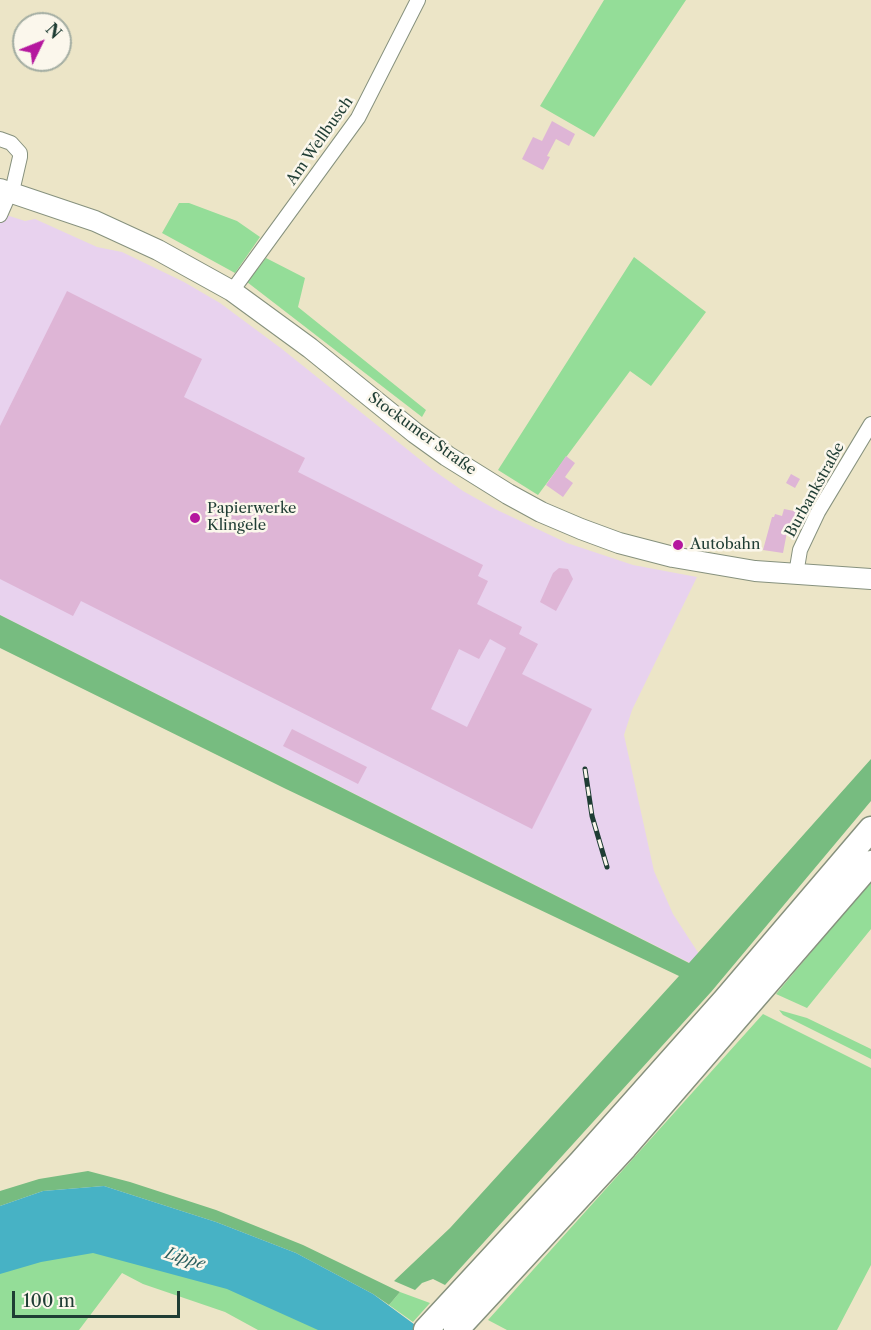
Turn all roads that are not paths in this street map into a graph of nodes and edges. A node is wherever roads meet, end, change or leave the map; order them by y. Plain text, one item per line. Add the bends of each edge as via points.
1 (418, 0) edge
2 (0, 139) edge
3 (5, 190) edge
4 (0, 215) edge
5 (232, 291) junction
6 (871, 424) edge
7 (796, 574) junction
8 (871, 579) edge
9 (871, 829) edge
10 (871, 863) edge
11 (756, 980) junction
12 (488, 1279) junction
13 (426, 1330) edge
14 (456, 1330) edge

1 - 5 street, Am Wellbusch via 358,118
2 - 3 street via 11,143 20,153 18,170
3 - 4 street
3 - 5 main road, Stockumer Straße via 95,221
5 - 7 main road, Stockumer Straße via 447,456 541,512 644,550 707,564
6 - 7 street, Burbankstraße via 809,529
7 - 8 main road, Stockumer Straße
9 - 11 highway
10 - 11 highway
11 - 12 highway
12 - 13 highway
12 - 14 highway

